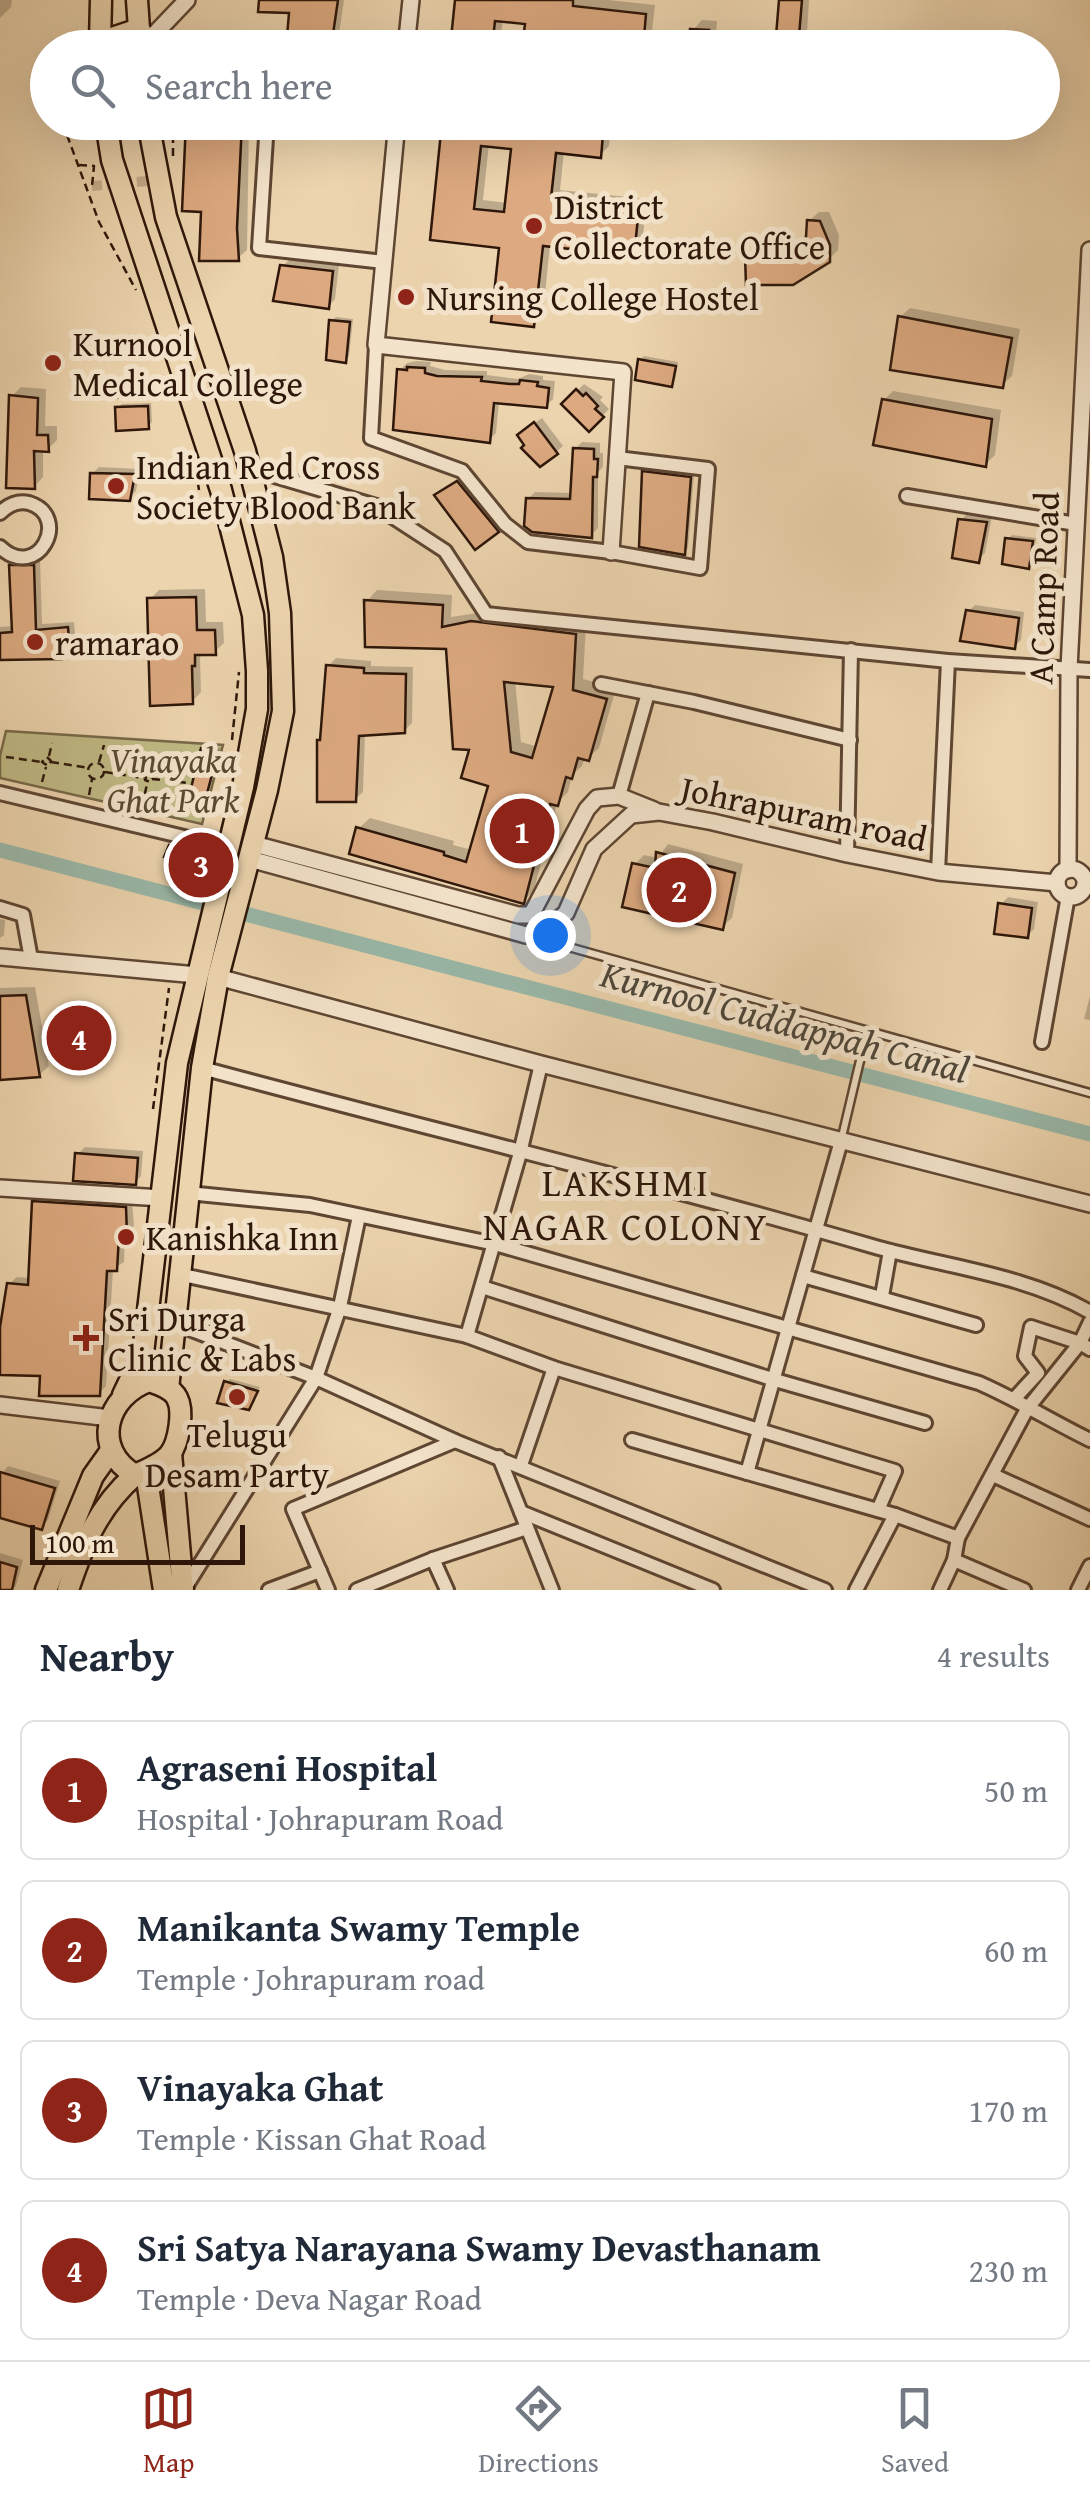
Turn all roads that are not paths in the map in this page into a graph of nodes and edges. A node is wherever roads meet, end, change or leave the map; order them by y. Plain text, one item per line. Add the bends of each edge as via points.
1 (102, 0) edge
2 (137, 0) edge
3 (187, 0) edge
4 (411, 0) edge
5 (100, 30) edge
6 (144, 30) edge
7 (156, 30) edge
8 (408, 30) edge
9 (110, 140) edge
10 (151, 140) edge
11 (266, 140) edge
12 (395, 140) edge
13 (1090, 250) edge
14 (384, 262) junction
15 (1088, 300) edge
16 (376, 345) junction
17 (187, 383) junction
18 (1085, 385) edge
19 (114, 394) dead end
20 (617, 458) junction
21 (250, 468) junction
22 (907, 496) dead end
23 (0, 513) edge
24 (1076, 524) junction
25 (0, 546) edge
26 (611, 552) junction
27 (851, 650) junction
28 (948, 661) junction
29 (1069, 669) junction
30 (1090, 670) edge
31 (601, 684) dead end
32 (648, 693) junction
33 (850, 740) junction
34 (0, 793) edge
35 (619, 796) junction
36 (659, 812) junction
37 (848, 854) junction
38 (228, 855) junction
39 (250, 858) junction
40 (938, 872) junction
41 (1062, 876) junction
42 (1080, 894) edge
43 (0, 908) edge
44 (526, 935) junction
45 (0, 956) edge
46 (31, 959) junction
47 (208, 976) junction
48 (868, 1030) junction
49 (1042, 1042) dead end
50 (540, 1064) junction
51 (202, 1068) junction
52 (1090, 1093) edge
53 (841, 1142) junction
54 (520, 1154) junction
55 (0, 1188) edge
56 (188, 1193) junction
57 (162, 1198) junction
58 (0, 1200) edge
59 (1090, 1204) edge
60 (359, 1216) junction
61 (816, 1230) junction
62 (495, 1244) junction
63 (890, 1251) junction
64 (178, 1274) junction
65 (803, 1276) junction
66 (482, 1287) junction
67 (882, 1296) junction
68 (340, 1307) junction
69 (1090, 1312) edge
70 (174, 1322) junction
71 (1090, 1322) edge
72 (976, 1325) dead end
73 (789, 1328) junction
74 (467, 1336) junction
75 (1085, 1346) edge
76 (554, 1368) junction
77 (316, 1378) junction
78 (774, 1380) junction
79 (168, 1388) junction
80 (124, 1395) junction
81 (1014, 1398) junction
82 (0, 1406) edge
83 (1027, 1409) junction
84 (110, 1418) junction
85 (925, 1423) dead end
86 (760, 1431) junction
87 (632, 1440) dead end
88 (1090, 1440) edge
89 (455, 1441) junction
90 (110, 1452) junction
91 (171, 1453) junction
92 (499, 1458) junction
93 (521, 1464) junction
94 (144, 1471) junction
95 (747, 1473) junction
96 (993, 1474) junction
97 (878, 1510) junction
98 (521, 1512) junction
99 (895, 1515) junction
100 (1090, 1518) edge
101 (528, 1528) junction
102 (958, 1538) junction
103 (433, 1559) junction
104 (954, 1560) junction
105 (1090, 1566) edge
106 (320, 1571) junction
107 (46, 1590) edge
108 (68, 1590) edge
109 (164, 1590) edge
110 (183, 1590) edge
111 (269, 1590) edge
112 (328, 1590) edge
113 (357, 1590) edge
114 (446, 1590) edge
115 (552, 1590) edge
116 (713, 1590) edge
117 (824, 1590) edge
118 (856, 1590) edge
119 (940, 1590) edge
120 (1024, 1590) edge
121 (1078, 1590) edge

1 - 5 main road
2 - 6 main road
3 - 7 street
4 - 8 street
9 - 17 main road
10 - 21 main road via 166,217
11 - 14 street via 259,248
12 - 14 street
13 - 15 street, A Camp Road
14 - 16 street
15 - 18 street, A Camp Road
16 - 20 street via 622,372
16 - 26 street via 371,438 462,471 528,542
17 - 19 lane
17 - 38 main road via 253,615 256,709
18 - 24 street, A Camp Road
20 - 26 street
20 - 26 street via 708,469 700,568
21 - 27 street via 376,506 445,552 486,614
21 - 39 main road via 280,613 283,711
22 - 24 street
23 - 25 street via 32,504 46,516 49,534 41,550 26,557
24 - 29 street, A Camp Road
27 - 28 street
27 - 33 street
28 - 29 street
28 - 40 street
29 - 30 street
29 - 41 street, A Camp Road
31 - 32 street
32 - 33 street
32 - 35 street
33 - 37 street
34 - 38 street
35 - 36 street, Johrapuram road
35 - 39 street via 598,798 587,809 531,915
36 - 37 street, Johrapuram road
36 - 44 street, Johrapuram road via 631,815 594,848 566,913
37 - 40 street, Johrapuram road
38 - 47 main road
39 - 44 street
39 - 47 main road
40 - 41 street, Johrapuram road
41 - 42 street via 1060,892
41 - 42 street via 1076,870 1083,876
42 - 49 street
43 - 46 street via 23,915
44 - 48 lane
45 - 46 street
46 - 47 street
47 - 50 street
47 - 51 main road
47 - 57 main road via 178,1063
48 - 52 lane
48 - 53 lane
50 - 53 street
50 - 54 street
51 - 54 street
51 - 56 main road
53 - 59 street
53 - 61 street
54 - 61 street
54 - 62 street
55 - 57 street
55 - 58 street
56 - 60 street
56 - 64 main road
57 - 80 main road via 143,1353
60 - 62 street
60 - 68 street
61 - 63 street
61 - 65 street
62 - 66 street
62 - 73 street
63 - 67 street
63 - 69 street via 1063,1296
64 - 68 street
64 - 70 main road
65 - 67 street
65 - 73 street
66 - 74 street
66 - 78 street
67 - 72 street
68 - 74 street
68 - 77 street
70 - 77 street
70 - 79 main road
71 - 75 street
73 - 78 street
73 - 81 street
74 - 76 street
75 - 81 street via 1030,1327 1025,1356 1038,1373
75 - 83 street
76 - 86 street
76 - 93 street
77 - 89 street
77 - 110 street
78 - 85 street
78 - 86 street
79 - 80 main road via 149,1380
79 - 91 main road via 177,1398 180,1426
80 - 84 main road
81 - 83 street
82 - 84 street
83 - 88 street
83 - 96 street
84 - 90 main road
86 - 95 street
86 - 97 street via 895,1472
87 - 95 street
89 - 92 street
89 - 106 street via 292,1509
90 - 94 main road via 122,1467
90 - 107 main road via 93,1476
91 - 94 main road
91 - 110 main road
92 - 93 street
92 - 98 street
93 - 117 street
94 - 108 main road via 110,1497 86,1536
94 - 109 main road
95 - 97 street
96 - 100 street
96 - 102 street
97 - 99 street
98 - 101 street
98 - 116 street
99 - 102 street
99 - 118 street
101 - 103 street
101 - 115 street
102 - 104 street
103 - 113 street
103 - 114 street
104 - 119 street
104 - 120 street
105 - 121 street
106 - 111 street
106 - 112 street

